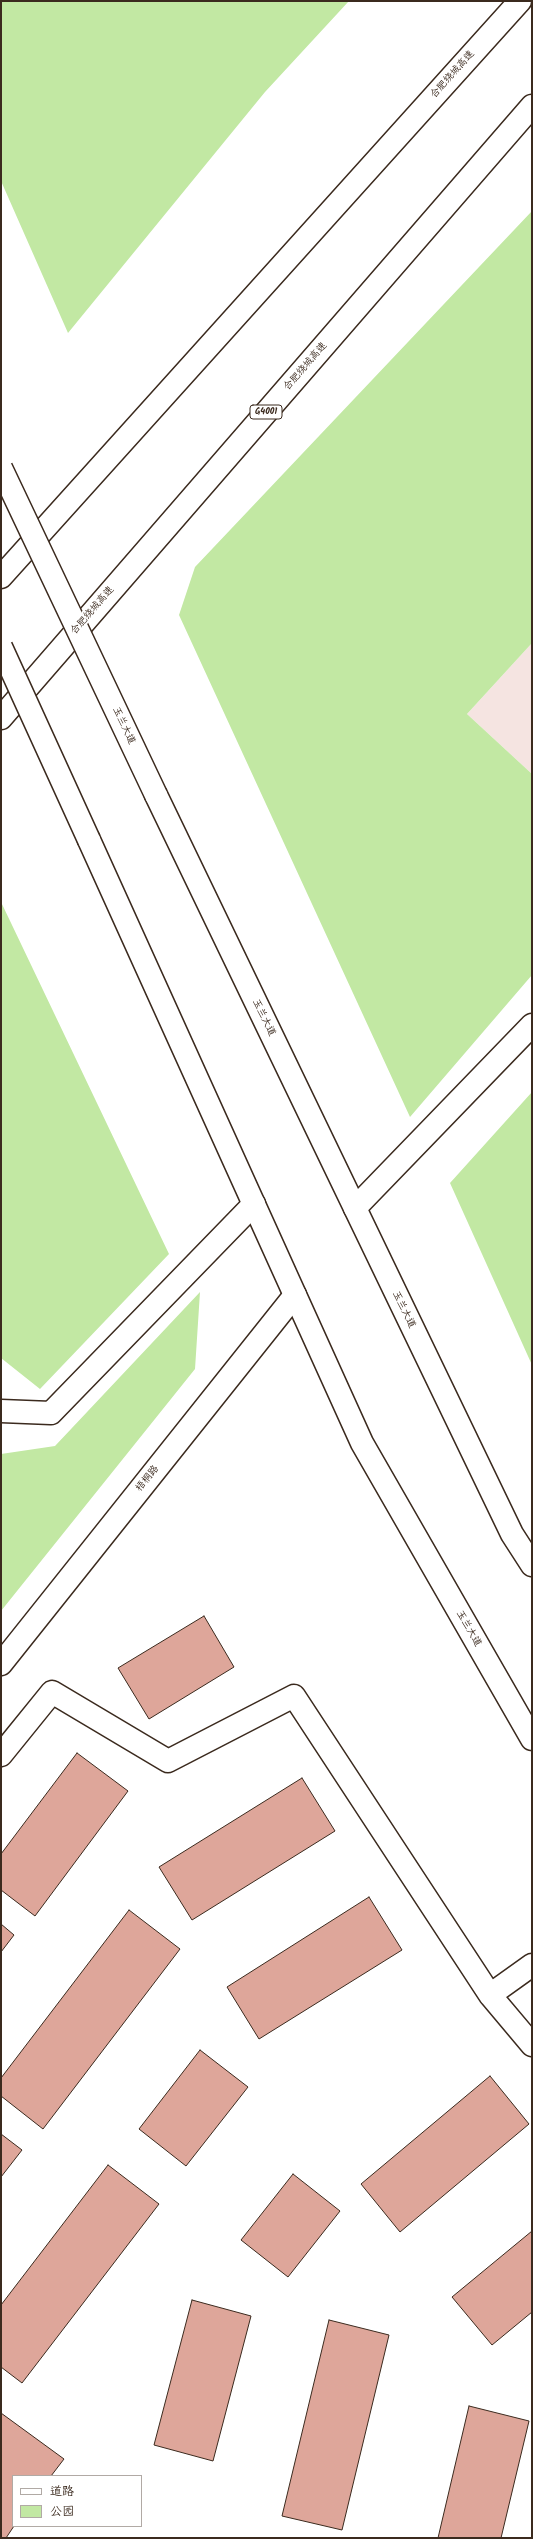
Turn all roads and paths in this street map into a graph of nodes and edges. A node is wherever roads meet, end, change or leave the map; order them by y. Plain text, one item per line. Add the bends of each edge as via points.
1 (520, 1) edge
2 (532, 106) edge
3 (1, 468) edge
4 (1, 577) edge
5 (1, 647) edge
6 (1, 718) edge
7 (532, 1025) edge
8 (254, 1204) junction
9 (355, 1208) junction
10 (295, 1295) junction
11 (1, 1411) edge
12 (532, 1565) edge
13 (1, 1664) edge
14 (532, 1739) edge
15 (1, 1755) edge
16 (532, 1965) edge
17 (490, 1995) junction
18 (532, 2045) edge

1 - 4 main road, 合肥绕城高速
2 - 6 main road, 合肥绕城高速 / G4001
3 - 9 main road, 玉兰大道, bridge
5 - 8 main road, 玉兰大道, bridge
7 - 9 main road
8 - 10 main road, 玉兰大道
8 - 11 main road via 51,1413
9 - 12 main road, 玉兰大道 via 512,1534
10 - 13 main road, 梧桐路
10 - 14 main road, 玉兰大道 via 362,1443
15 - 17 main road via 52,1692 168,1761 294,1696
16 - 17 main road
17 - 18 main road

